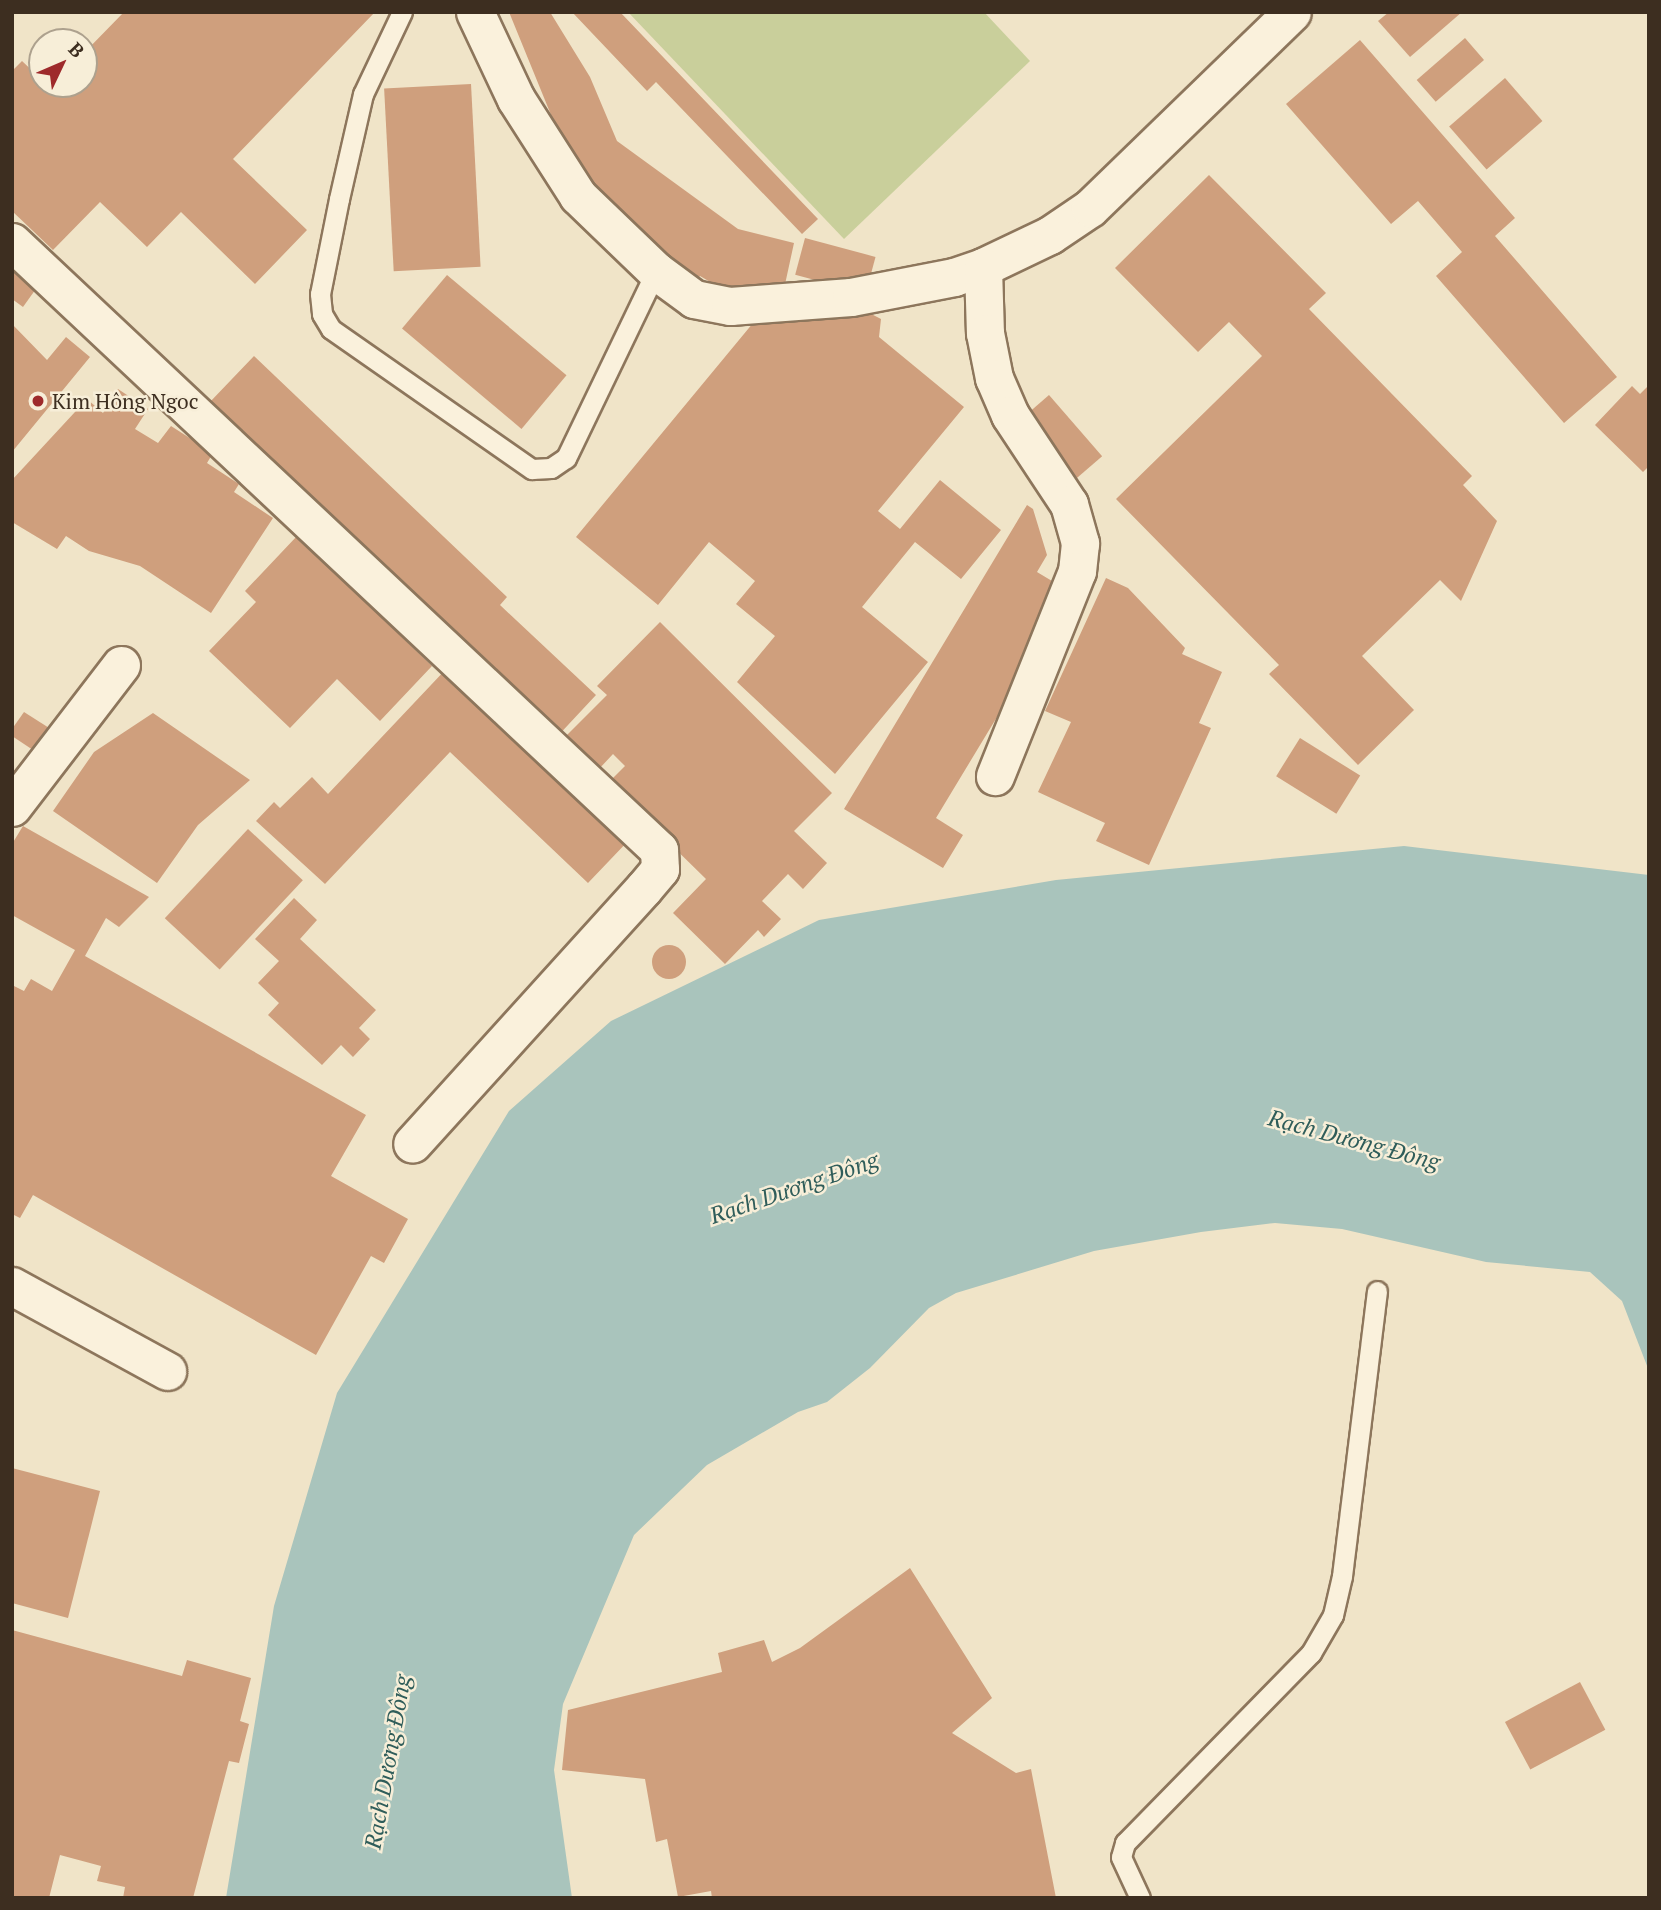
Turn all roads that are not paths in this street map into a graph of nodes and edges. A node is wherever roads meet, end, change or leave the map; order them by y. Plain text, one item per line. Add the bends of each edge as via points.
1 (402, 12) edge
2 (475, 12) edge
3 (1292, 12) edge
4 (12, 242) edge
5 (983, 267) junction
6 (656, 271) junction
7 (121, 665) dead end
8 (995, 776) dead end
9 (12, 807) edge
10 (412, 1144) dead end
11 (12, 1286) edge
12 (1377, 1291) dead end
13 (167, 1371) dead end
14 (1140, 1898) edge

1 - 6 lane via 363,94 339,198 320,294 322,314 331,329 532,469 551,468 566,458
2 - 6 street via 516,99 578,196
3 - 5 street via 1090,208 1050,236
4 - 10 street via 659,849 660,869
5 - 6 street via 851,297 730,306 694,299
5 - 8 street via 985,333 995,378 1010,415 1069,503 1080,543 1077,571
7 - 9 street
11 - 13 street
12 - 14 lane via 1342,1576 1333,1615 1311,1653 1125,1843 1121,1857

